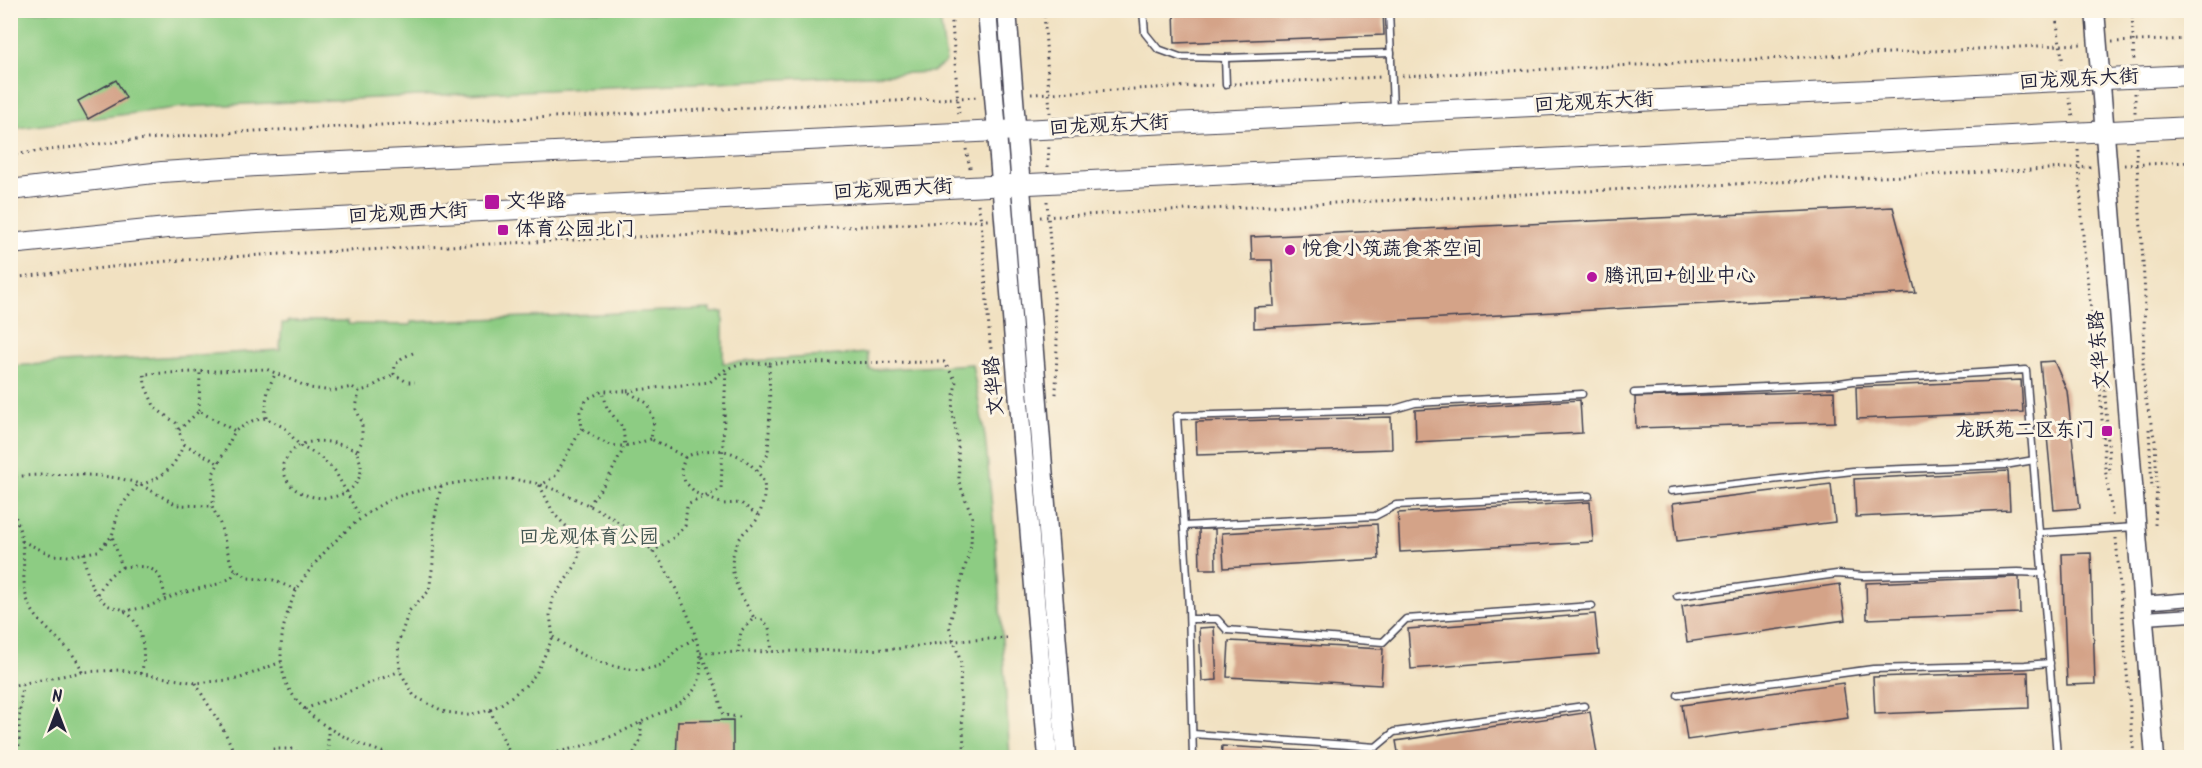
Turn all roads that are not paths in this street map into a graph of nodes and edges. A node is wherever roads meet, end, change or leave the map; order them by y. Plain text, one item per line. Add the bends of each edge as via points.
1 (987, 10) edge
2 (1008, 10) edge
3 (1143, 10) edge
4 (1389, 10) edge
5 (2095, 10) edge
6 (1391, 53) junction
7 (1226, 58) junction
8 (2192, 75) edge
9 (2101, 79) junction
10 (1226, 85) road end
11 (1393, 112) junction
12 (2192, 127) edge
13 (1017, 130) junction
14 (996, 131) junction
15 (2105, 131) junction
16 (1021, 184) junction
17 (1001, 185) junction
18 (10, 190) edge
19 (10, 244) edge
20 (1634, 393) dead end
21 (1582, 394) dead end
22 (2034, 460) junction
23 (1671, 491) dead end
24 (1589, 495) dead end
25 (1184, 526) junction
26 (2136, 526) junction
27 (2040, 532) junction
28 (2043, 573) junction
29 (1677, 596) dead end
30 (2192, 599) edge
31 (1592, 606) dead end
32 (2143, 610) junction
33 (2192, 615) edge
34 (1190, 619) junction
35 (2050, 663) junction
36 (1678, 695) dead end
37 (1584, 706) dead end
38 (1193, 734) junction
39 (1048, 758) edge
40 (1066, 758) edge
41 (1193, 758) edge
42 (2047, 758) edge
43 (2155, 758) edge

1 - 14 street, 文华路
2 - 13 street
3 - 7 lane via 1145,33 1158,49 1180,57
4 - 6 lane
5 - 9 street, 文华东路
6 - 7 lane
6 - 11 lane
7 - 10 lane
8 - 9 main road, 回龙观东大街
9 - 11 main road, 回龙观东大街
9 - 15 street, 文华东路
11 - 13 main road, 回龙观东大街
12 - 15 main road
13 - 14 main road, 回龙观东大街
13 - 16 street
14 - 17 street, 文华路
14 - 18 main road via 256,166 162,172
15 - 16 main road
15 - 26 street, 文华东路
16 - 17 main road, 回龙观西大街
16 - 40 street
17 - 19 main road, 回龙观西大街 via 257,222
17 - 39 street, 文华路
20 - 22 lane via 2026,370
21 - 25 lane via 1415,402 1391,410 1177,416
22 - 23 lane via 2005,465 1853,471
22 - 27 lane
24 - 25 lane via 1396,505 1376,516
25 - 34 lane
26 - 27 lane
26 - 32 street, 文华东路
27 - 28 lane
28 - 29 lane via 1837,574
28 - 35 lane
30 - 32 street
31 - 34 lane via 1406,620 1383,642 1227,630 1217,619
32 - 33 street
32 - 43 street, 文华东路
34 - 38 lane
35 - 36 lane via 1873,669
35 - 42 lane via 2057,756
37 - 38 lane via 1394,732 1376,747
38 - 41 lane

